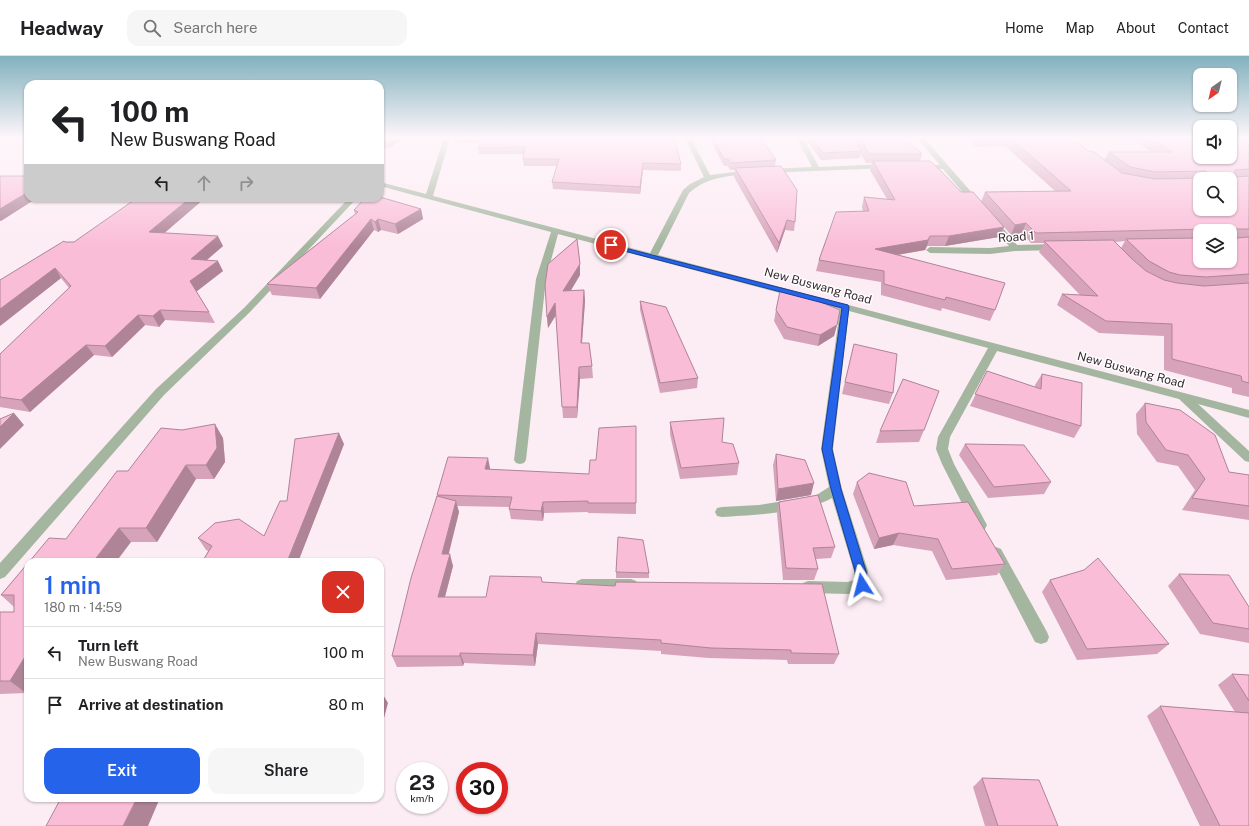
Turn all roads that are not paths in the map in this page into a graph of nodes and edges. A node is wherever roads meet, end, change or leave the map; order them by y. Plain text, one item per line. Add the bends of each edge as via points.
1 (436, 174) edge
2 (706, 174) edge
3 (725, 174) edge
4 (951, 174) edge
5 (708, 177) junction
6 (384, 185) edge
7 (429, 197) junction
8 (349, 202) edge
9 (555, 231) junction
10 (1062, 247) edge
11 (1015, 248) junction
12 (930, 250) edge
13 (653, 256) junction
14 (845, 307) junction
15 (994, 346) junction
16 (1183, 397) junction
17 (1249, 414) edge
18 (1249, 458) edge
19 (520, 460) dead end
20 (836, 489) junction
21 (722, 512) dead end
22 (0, 573) edge
23 (565, 585) edge
24 (644, 586) edge
25 (793, 587) edge
26 (1041, 637) dead end

1 - 7 street
2 - 5 street
3 - 5 street
4 - 11 street
5 - 13 street via 693,184 686,192
6 - 7 street, New Buswang Road
7 - 9 street, New Buswang Road
8 - 22 street via 247,310 160,392
9 - 13 street, New Buswang Road
9 - 19 street via 541,279
10 - 11 street, Road 1
11 - 12 street, Road 1 via 990,251
13 - 14 street, New Buswang Road
14 - 15 street, New Buswang Road
14 - 20 street via 827,449
15 - 16 street, New Buswang Road
15 - 26 street via 944,437 942,450
16 - 17 street, New Buswang Road
16 - 18 street
20 - 21 street via 818,500 759,510
20 - 25 street via 861,571 862,585 848,588
23 - 24 street

